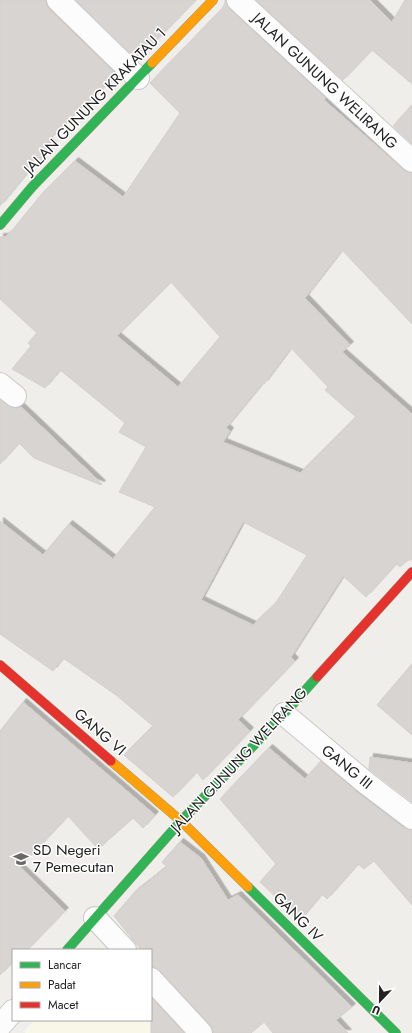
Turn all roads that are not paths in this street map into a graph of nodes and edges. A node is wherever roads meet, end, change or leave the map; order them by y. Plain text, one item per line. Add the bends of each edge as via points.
1 (58, 0) edge
2 (213, 0) edge
3 (238, 0) edge
4 (138, 78) junction
5 (412, 161) edge
6 (0, 225) edge
7 (410, 578) edge
8 (0, 665) edge
9 (284, 714) junction
10 (412, 818) edge
11 (181, 821) junction
12 (95, 918) junction
13 (68, 949) edge
14 (123, 949) edge
15 (152, 980) edge
16 (12, 1012) edge
17 (0, 1026) edge
18 (201, 1033) edge
19 (396, 1033) edge

1 - 4 street
2 - 4 street, JALAN GUNUNG KRAKATAU 1
3 - 5 street, JALAN GUNUNG WELIRANG
4 - 6 street, JALAN GUNUNG KRAKATAU 1 via 32,187
7 - 9 street, JALAN GUNUNG WELIRANG
8 - 11 street, GANG VI
9 - 10 street, GANG III
9 - 11 street, JALAN GUNUNG WELIRANG
11 - 12 street, JALAN GUNUNG WELIRANG
11 - 19 street, GANG IV
12 - 13 street, JALAN GUNUNG WELIRANG
12 - 14 street
15 - 18 street
16 - 17 street

